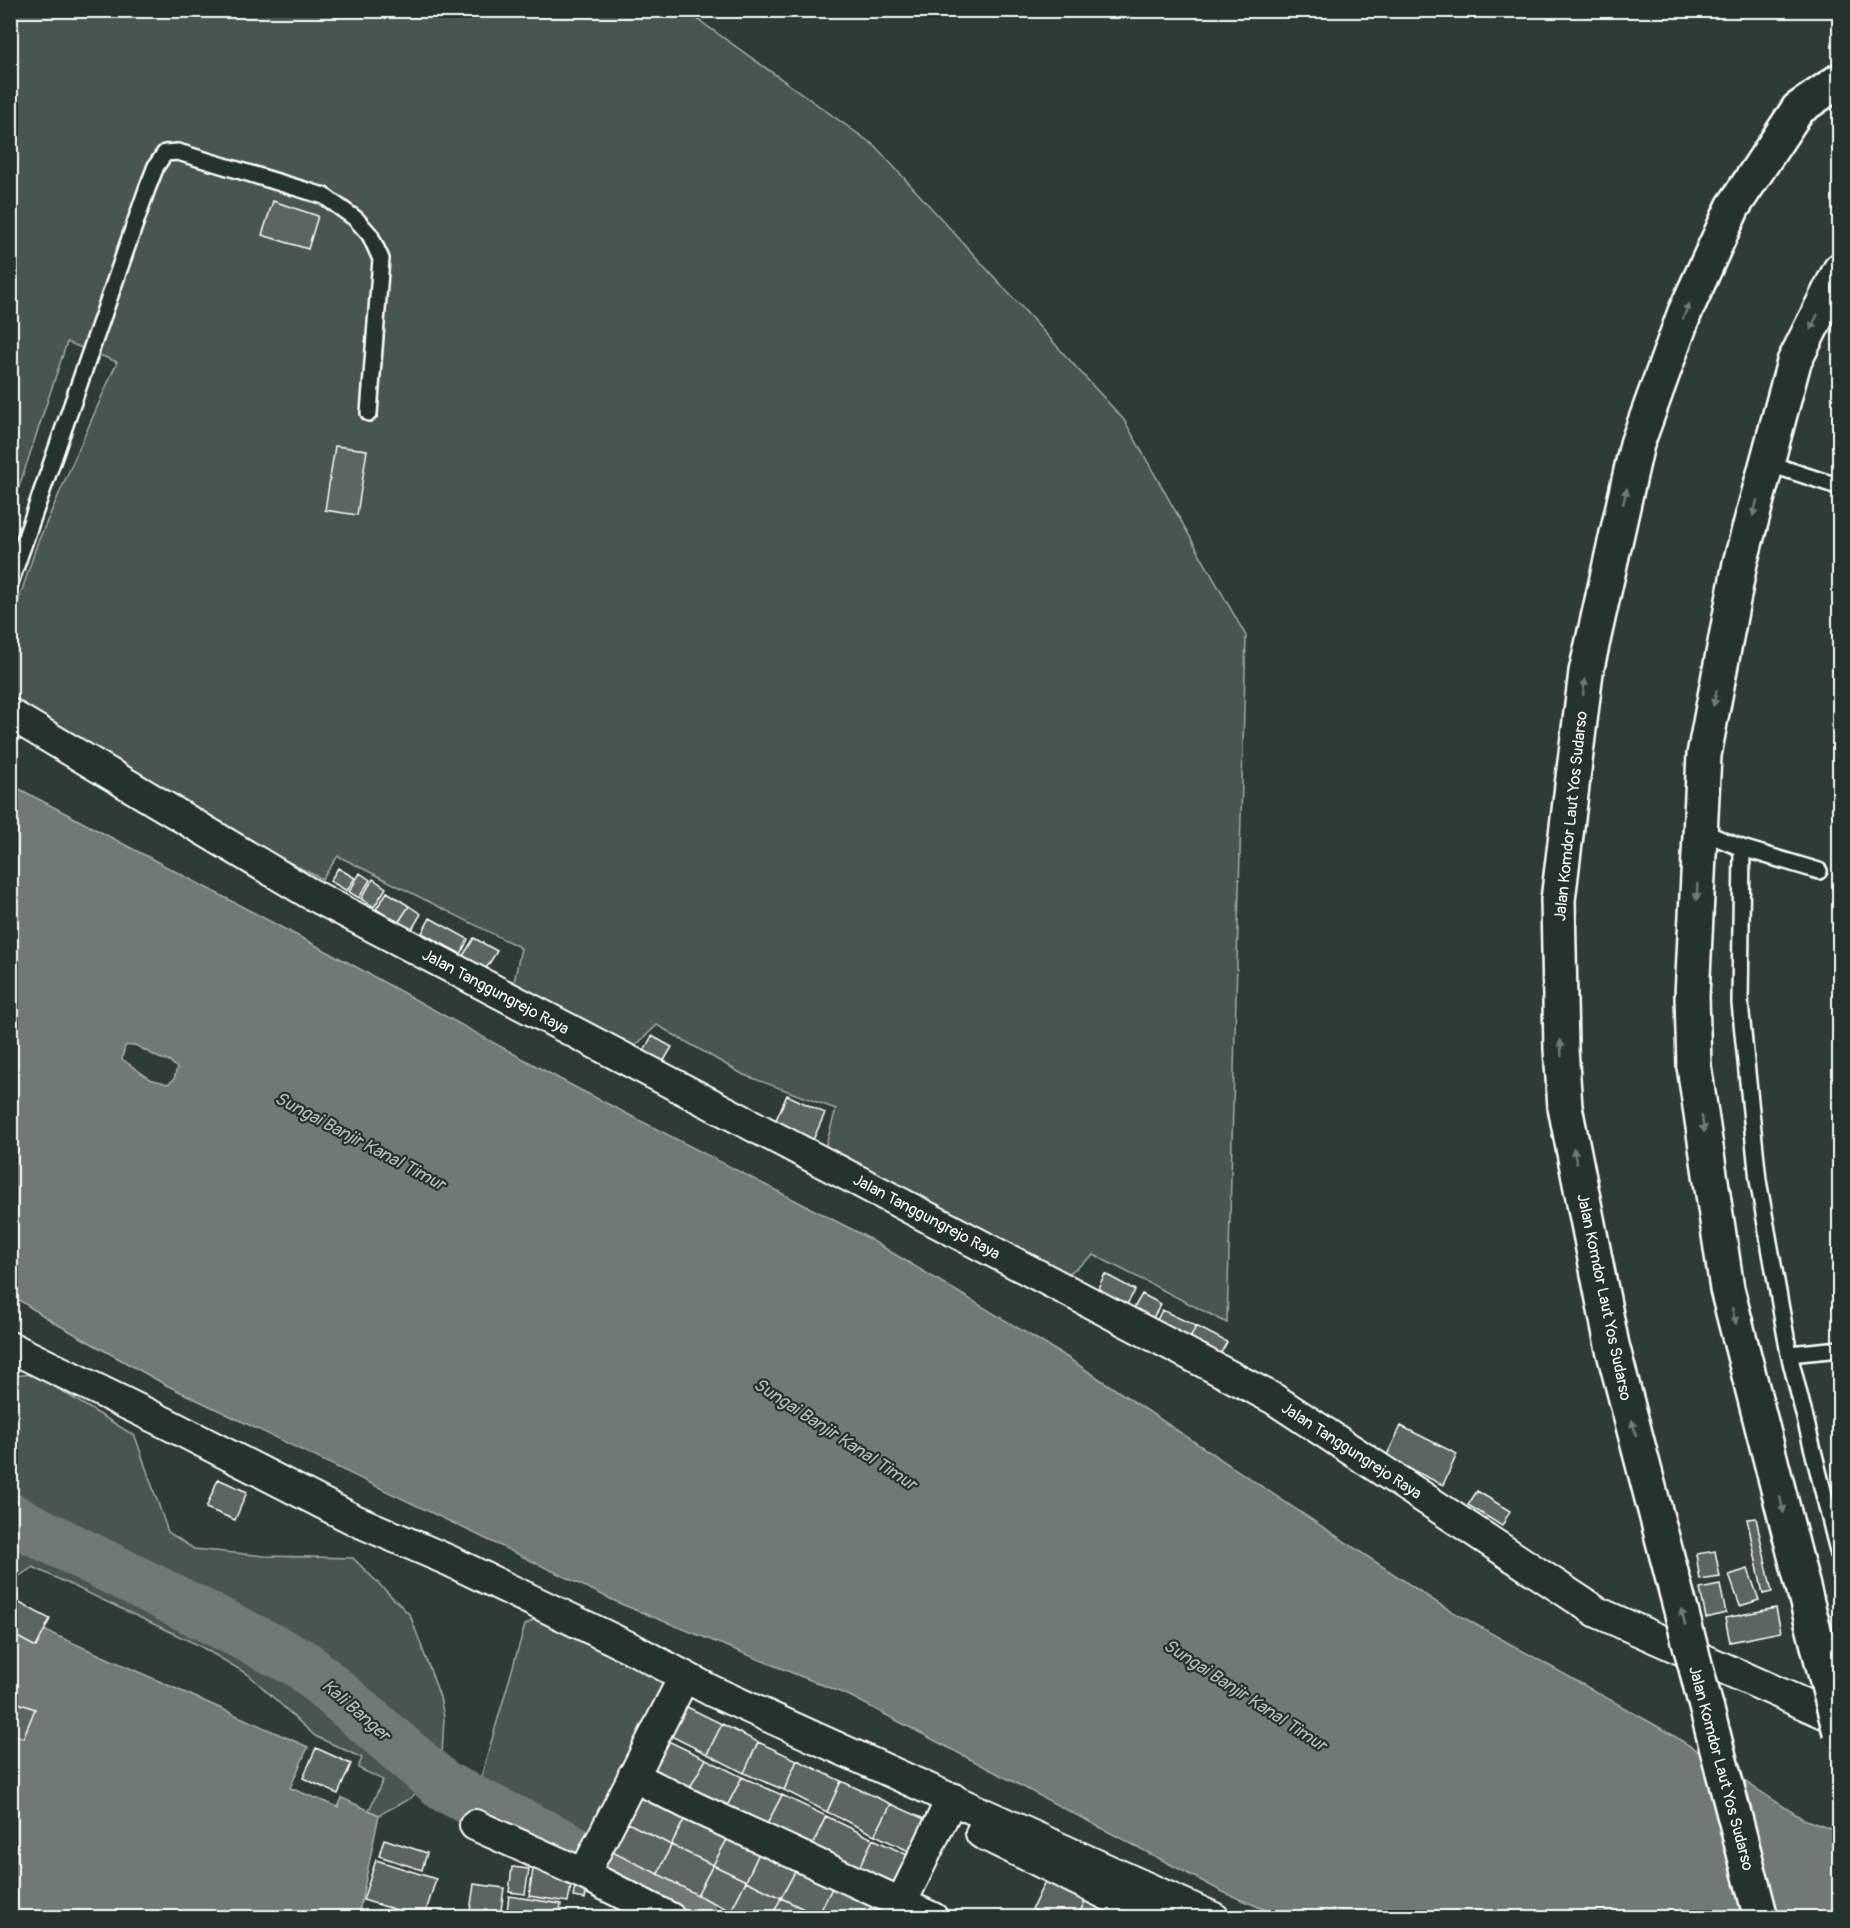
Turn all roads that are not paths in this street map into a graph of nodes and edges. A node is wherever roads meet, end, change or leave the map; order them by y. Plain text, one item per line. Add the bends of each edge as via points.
1 (1839, 80) edge
2 (1839, 270) edge
3 (369, 413) dead end
4 (1767, 463) junction
5 (1839, 487) edge
6 (10, 583) edge
7 (10, 714) edge
8 (1700, 831) junction
9 (1742, 848) junction
10 (1819, 871) dead end
11 (10, 1347) edge
12 (1839, 1349) edge
13 (1789, 1354) junction
14 (1839, 1559) edge
15 (679, 1685) junction
16 (1839, 1720) edge
17 (1839, 1732) edge
18 (633, 1776) junction
19 (948, 1806) junction
20 (475, 1825) dead end
21 (584, 1874) junction
22 (898, 1910) edge
23 (669, 1917) edge
24 (933, 1917) edge
25 (1155, 1917) edge
26 (1214, 1917) edge
27 (1761, 1917) edge

27 -> 1 highway, Jalan Komdor Laut Yos Sudarso, bridge via 1612,1344 1565,1107 1558,900 1586,672 1637,444 1685,312 1733,207 1798,109
2 -> 4 highway via 1794,362
3 - 6 lane via 381,259 370,235 356,219 324,196 178,152 165,153 147,189
4 - 5 lane
4 -> 8 highway via 1740,563 1704,755
7 - 16 street, Jalan Tanggungrejo Raya via 307,892 1274,1399 1597,1612
8 - 9 lane
8 -> 17 highway, bridge via 1692,996 1694,1066 1727,1290
9 - 10 lane
9 - 13 lane via 1740,1003 1750,1117
11 - 15 street via 357,1521 631,1648
12 - 13 lane
13 - 14 lane
15 - 18 street
15 - 19 street
18 - 21 street
18 - 22 street
19 - 22 street
19 - 25 street
19 - 26 street
20 - 21 street
21 - 23 street
22 - 24 street

